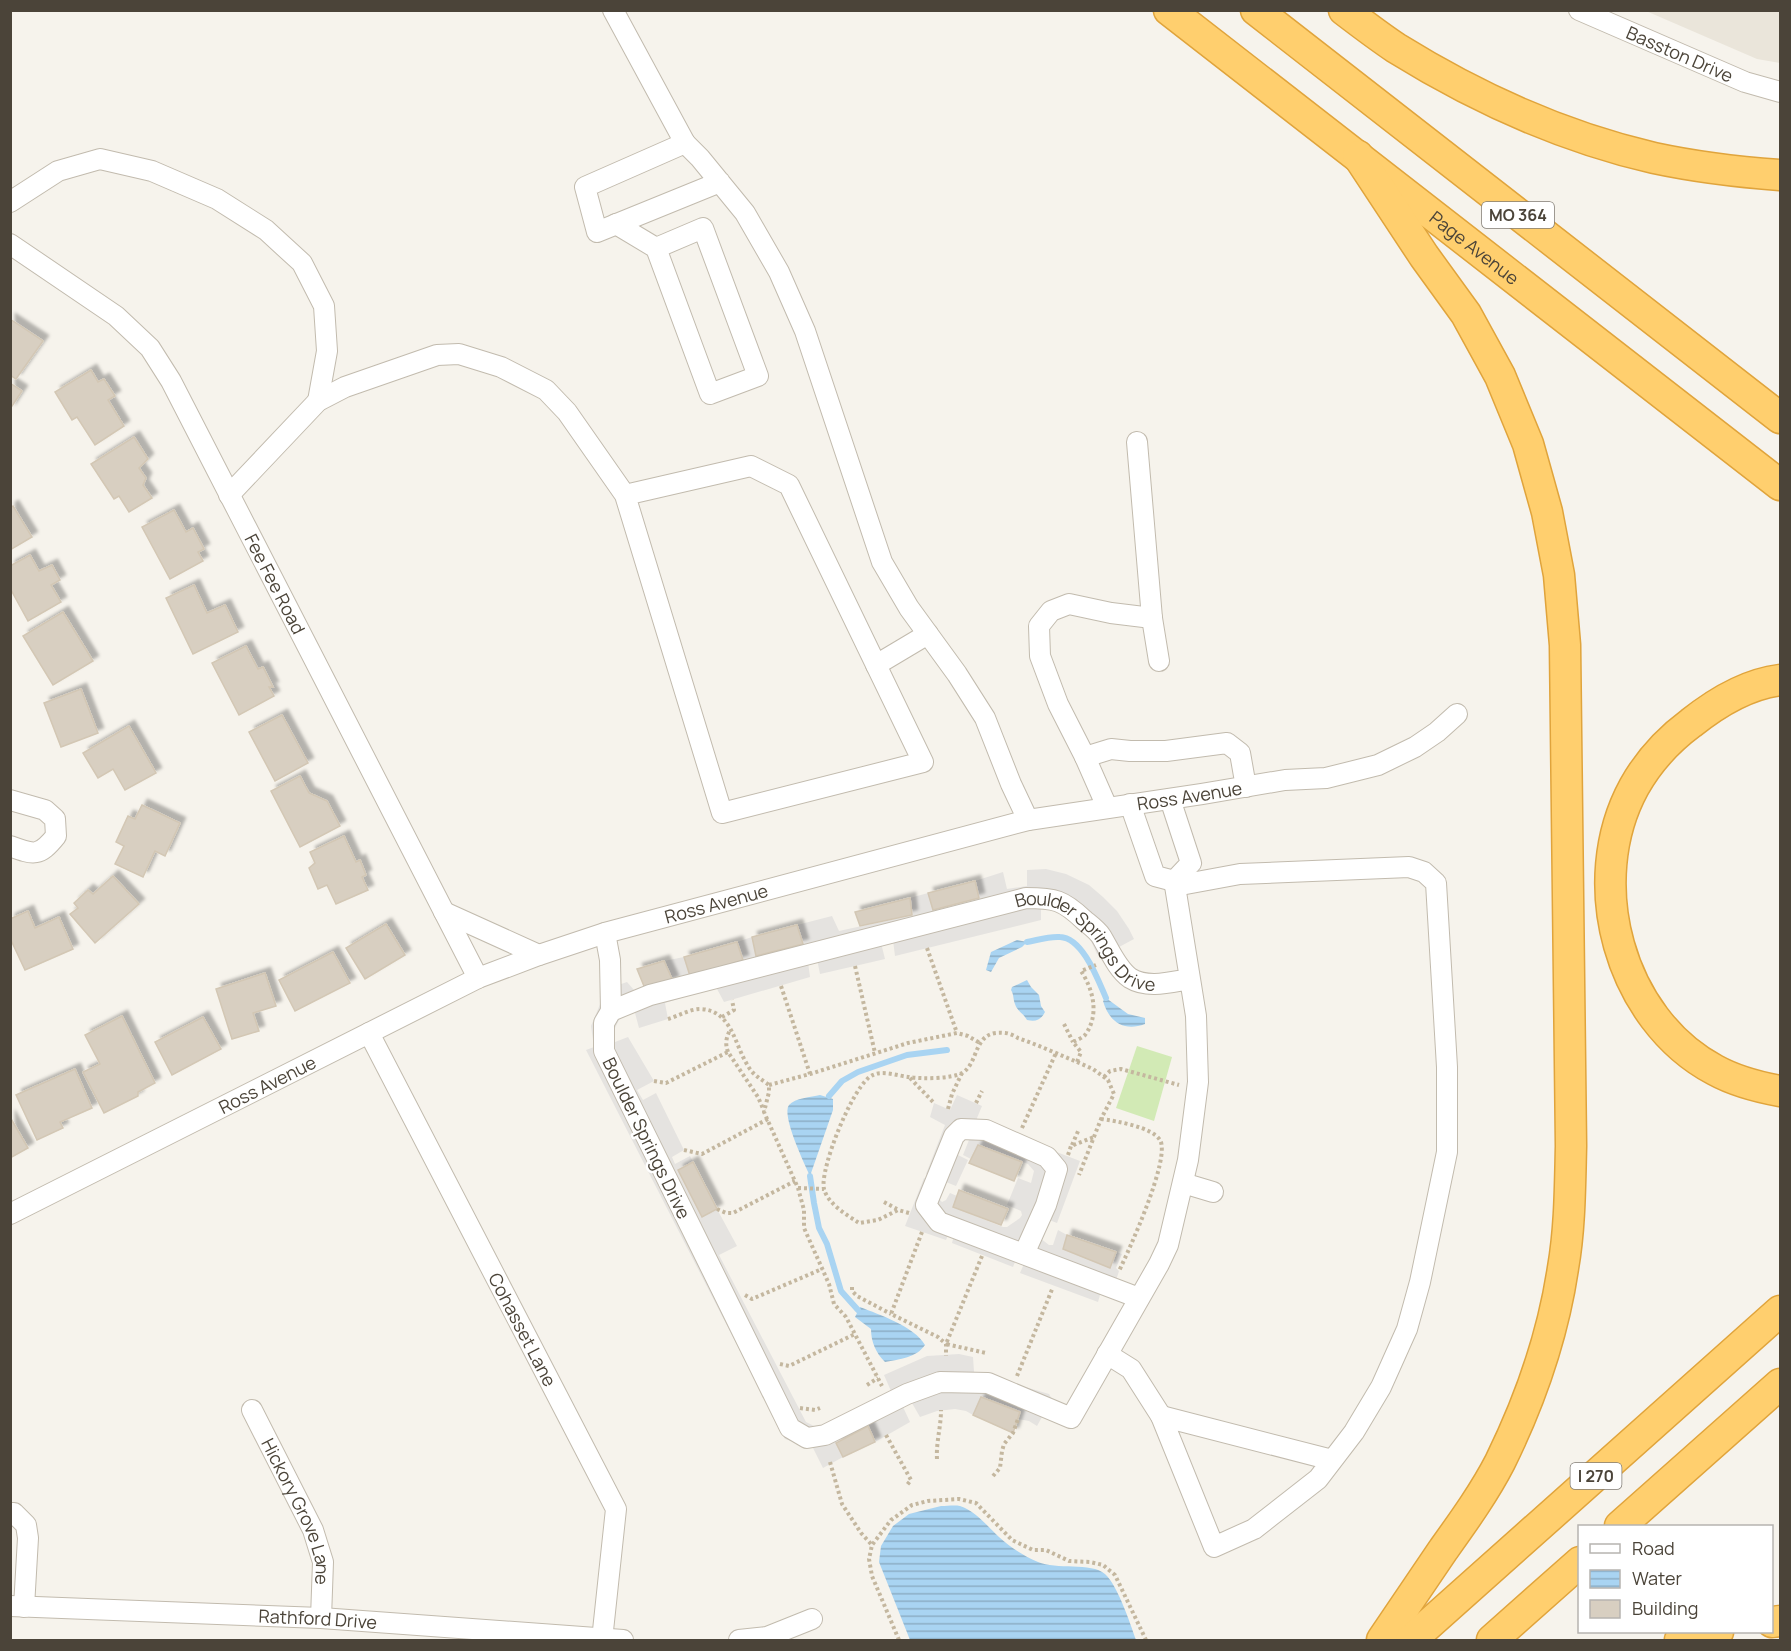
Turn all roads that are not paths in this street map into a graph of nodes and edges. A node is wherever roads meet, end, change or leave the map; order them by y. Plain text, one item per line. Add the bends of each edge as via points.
1 (613, 10) edge
2 (1169, 10) edge
3 (1256, 10) edge
4 (1344, 10) edge
5 (1579, 10) edge
6 (1780, 92) edge
7 (685, 143) junction
8 (1358, 156) junction
9 (1780, 176) edge
10 (720, 182) junction
11 (10, 202) edge
12 (616, 224) junction
13 (10, 244) edge
14 (656, 248) junction
15 (318, 401) junction
16 (1780, 418) edge
17 (1137, 441) dead end
18 (1780, 485) edge
19 (229, 495) junction
20 (625, 495) junction
21 (1152, 618) junction
22 (928, 634) junction
23 (1159, 662) dead end
24 (876, 665) junction
25 (1780, 680) edge
26 (1457, 714) dead end
27 (1085, 757) junction
28 (1246, 787) junction
29 (1170, 799) junction
30 (10, 800) edge
31 (1130, 804) junction
32 (1107, 807) junction
33 (1028, 820) junction
34 (10, 846) edge
35 (1174, 884) junction
36 (444, 912) junction
37 (605, 933) junction
38 (540, 955) junction
39 (478, 978) junction
40 (1190, 979) junction
41 (611, 1011) junction
42 (369, 1033) junction
43 (1780, 1091) edge
44 (1183, 1183) junction
45 (1213, 1192) dead end
46 (10, 1214) edge
47 (1024, 1254) junction
48 (1139, 1298) junction
49 (1780, 1311) edge
50 (1107, 1354) junction
51 (1780, 1384) edge
52 (252, 1410) dead end
53 (1161, 1416) junction
54 (1332, 1460) junction
55 (10, 1513) edge
56 (1622, 1525) edge
57 (1578, 1564) edge
58 (17, 1607) edge
59 (321, 1618) junction
60 (812, 1619) dead end
61 (1714, 1633) edge
62 (602, 1640) edge
63 (623, 1641) edge
64 (740, 1641) edge
65 (1382, 1641) edge
66 (1411, 1641) edge
67 (1492, 1641) edge
68 (1680, 1641) edge

1 - 7 street
2 - 8 highway, Page Avenue / MO 364
3 - 16 highway, MO 364
4 - 9 highway via 1394,47 1519,114 1654,158
5 - 6 street, Basston Drive via 1745,82
7 - 10 street
7 - 12 street via 585,187 597,232
8 - 18 highway, Page Avenue / MO 364
8 - 65 highway via 1466,314 1500,376 1528,444 1547,512 1559,575 1565,645 1571,1146 1563,1268 1552,1326 1537,1374 1499,1464
10 - 12 street
10 - 22 street via 745,213 780,272 805,331 882,562
11 - 15 street via 58,171 100,159 152,171 216,199 266,230 302,263 324,306 327,351
12 - 14 street
13 - 19 street, Fee Fee Road via 116,316 150,348
14 - 14 street via 710,394 758,376 703,228
15 - 19 street
15 - 20 street via 418,361 459,354 501,367 546,390 567,412
17 - 21 street
19 - 36 street, Fee Fee Road
20 - 24 street via 751,466 789,485
20 - 24 street via 722,813 923,762
21 - 23 street
21 - 27 street via 1069,604 1051,611 1039,627 1040,656 1058,704
22 - 24 street
22 - 33 street via 985,718
25 - 43 highway via 1737,693 1709,708 1654,757 1634,787 1621,818 1612,856 1610,892 1626,968 1644,1003 1665,1029 1715,1070
26 - 28 street, Ross Avenue via 1416,747 1378,765 1326,778
27 - 28 street via 1112,749 1166,751 1227,743 1240,753
27 - 32 street
28 - 29 street, Ross Avenue
29 - 31 street, Ross Avenue
29 - 35 street via 1191,863
30 - 34 street via 45,810 55,819 56,836 44,850 29,853
31 - 32 street, Ross Avenue
31 - 35 street via 1155,876
32 - 33 street, Ross Avenue
33 - 37 street, Ross Avenue
35 - 40 street
35 - 54 street via 1240,874 1409,867 1424,872 1436,883 1447,1067 1447,1152 1407,1329 1381,1387
36 - 38 street
36 - 39 street, Fee Fee Road
37 - 38 street, Ross Avenue
37 - 41 street
38 - 39 street, Ross Avenue
39 - 42 street, Ross Avenue
40 - 41 street, Boulder Springs Drive via 1160,984 1130,978 1112,957 1100,934 1069,905 1048,898 1026,898 651,995
40 - 44 street via 1196,1016 1198,1082
41 - 50 street, Boulder Springs Drive via 604,1023 604,1051 790,1428 807,1437 825,1435 940,1382 988,1383 1071,1418
42 - 46 street, Ross Avenue
42 - 62 street, Cohasset Lane via 616,1509
44 - 45 street
44 - 48 street via 1168,1245
47 - 47 street via 939,1222 926,1205 954,1136 961,1129 986,1130 1047,1157 1057,1169
47 - 48 street
48 - 50 street
49 - 66 highway, I 270
50 - 53 street via 1131,1368
51 - 56 highway, I 270
52 - 59 street, Hickory Grove Lane via 313,1530 323,1562
53 - 54 street
53 - 54 street via 1214,1547 1254,1529 1318,1479
55 - 58 street via 26,1525 28,1538
57 - 67 highway
58 - 59 street, Rathford Drive
59 - 62 street, Rathford Drive
60 - 64 street via 767,1637
61 - 68 highway
62 - 63 street, Rathford Drive

